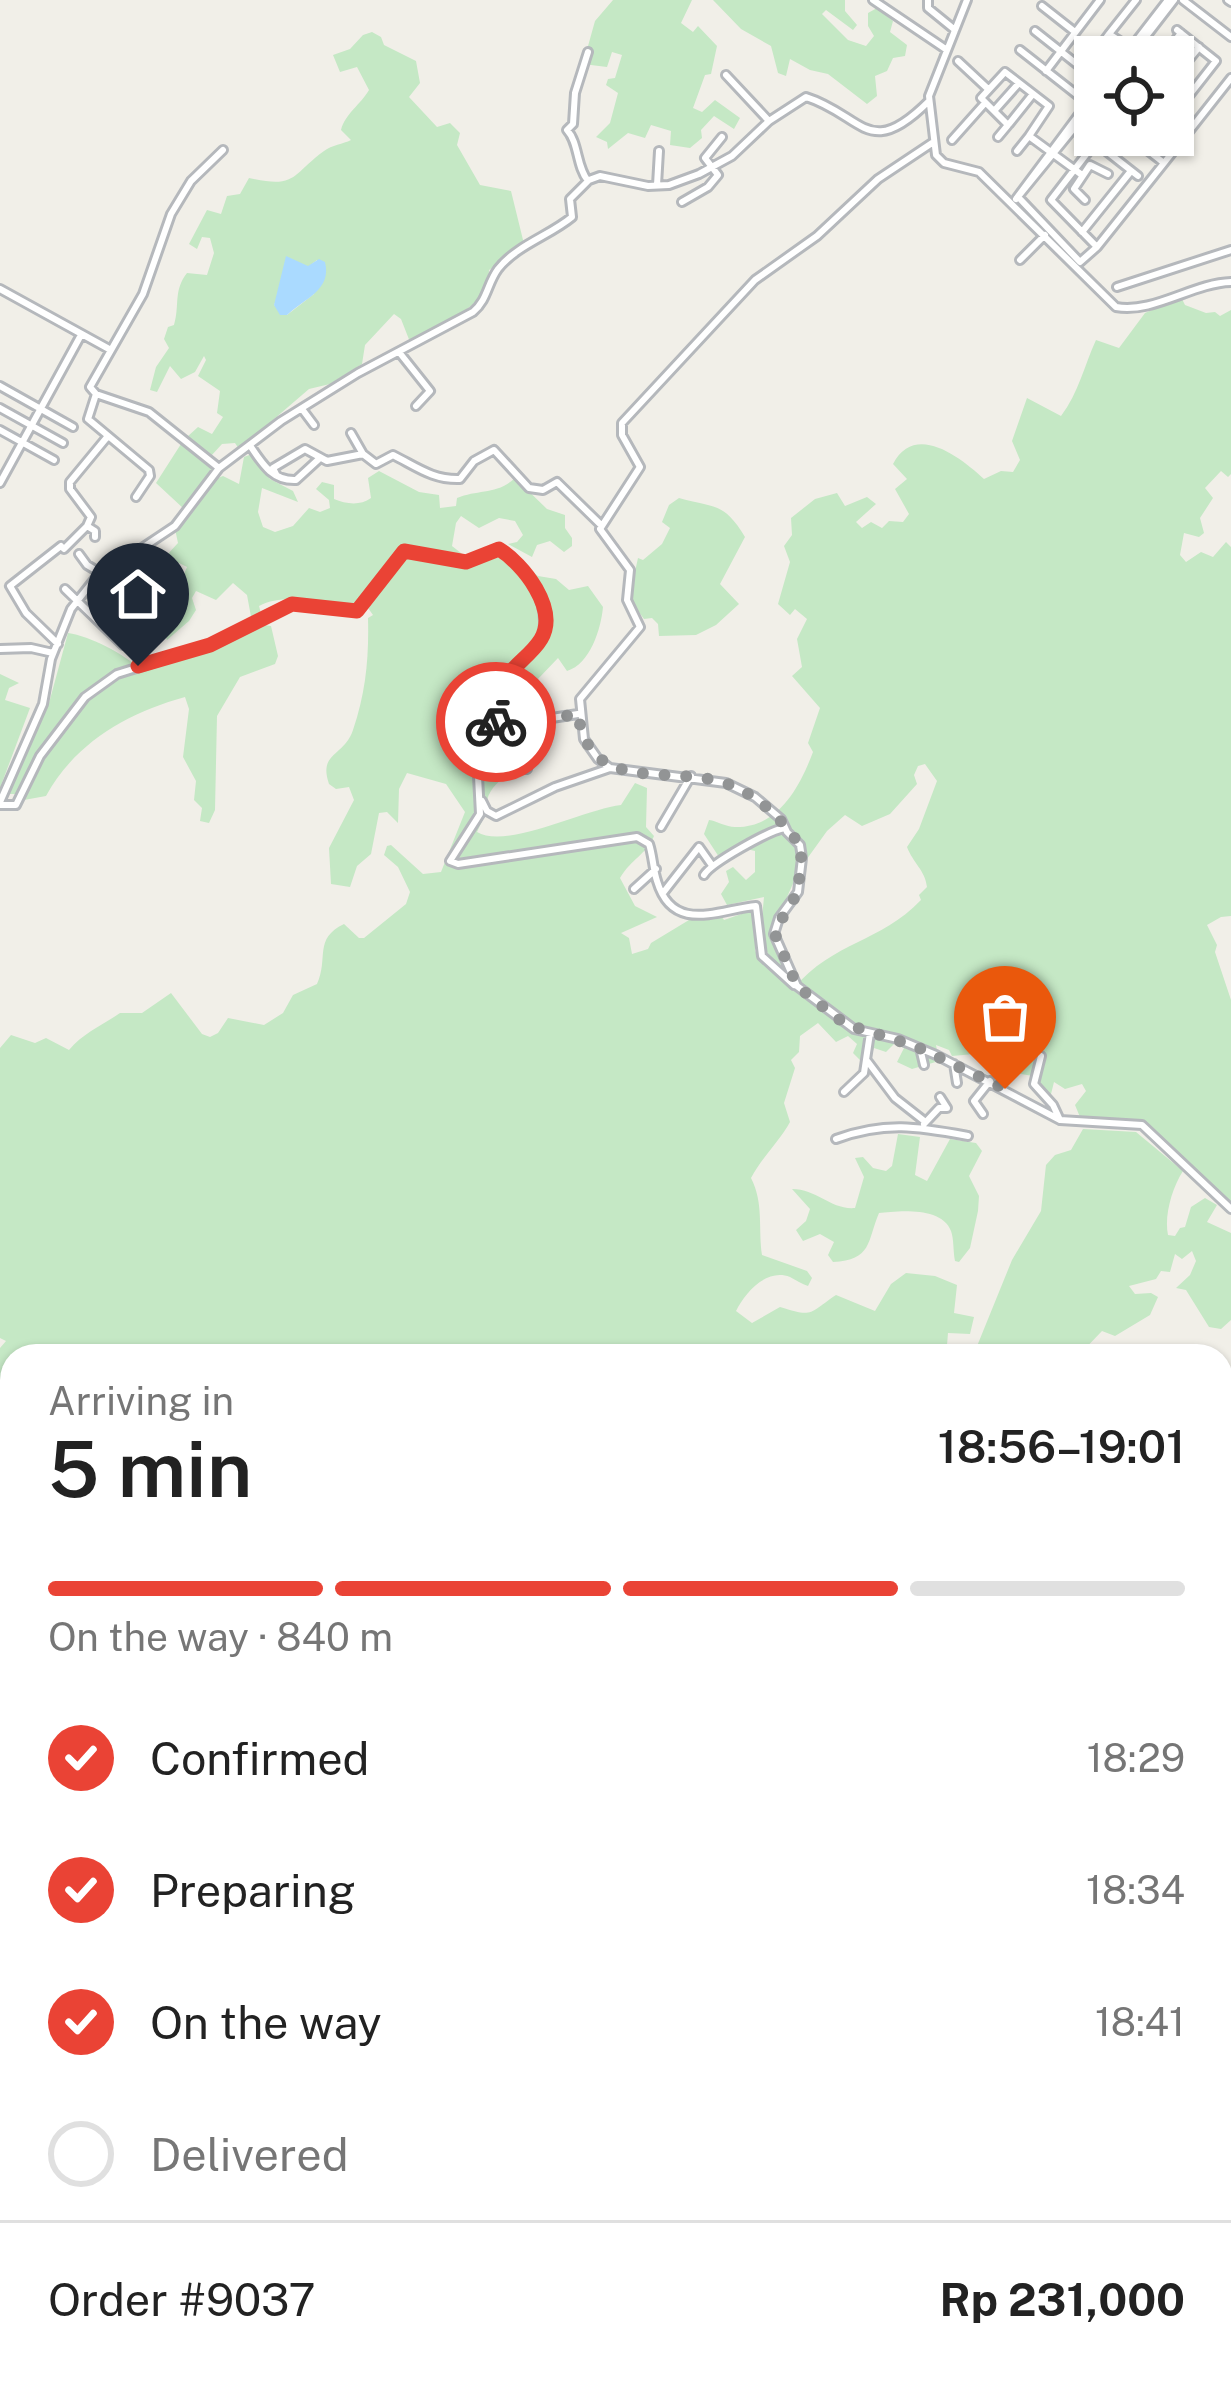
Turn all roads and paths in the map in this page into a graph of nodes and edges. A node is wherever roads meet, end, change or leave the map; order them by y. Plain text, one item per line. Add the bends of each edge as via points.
1 (874, 0) edge
2 (928, 0) edge
3 (967, 0) edge
4 (1100, 0) edge
5 (1136, 0) edge
6 (1175, 0) edge
7 (1042, 7) dead end
8 (956, 30) junction
9 (1035, 31) dead end
10 (1076, 32) junction
11 (1109, 34) junction
12 (1111, 36) edge
13 (1144, 36) edge
14 (1231, 37) edge
15 (1194, 43) edge
16 (1199, 47) junction
17 (947, 50) junction
18 (1020, 50) dead end
19 (1060, 51) junction
20 (588, 52) dead end
21 (1194, 53) edge
22 (958, 61) dead end
23 (1046, 70) junction
24 (726, 75) dead end
25 (1231, 78) edge
26 (1018, 83) junction
27 (988, 89) junction
28 (1074, 89) edge
29 (1194, 89) edge
30 (1033, 94) junction
31 (928, 101) junction
32 (985, 103) junction
33 (994, 111) junction
34 (769, 121) junction
35 (1008, 125) junction
36 (1074, 126) edge
37 (1029, 136) junction
38 (722, 137) dead end
39 (998, 137) dead end
40 (952, 140) dead end
41 (932, 143) junction
42 (223, 149) dead end
43 (659, 151) dead end
44 (1017, 151) dead end
45 (1053, 152) junction
46 (1084, 156) edge
47 (1111, 156) edge
48 (1155, 156) edge
49 (1164, 163) junction
50 (712, 166) junction
51 (1074, 169) junction
52 (1108, 174) dead end
53 (1082, 175) junction
54 (588, 181) junction
55 (657, 185) junction
56 (1084, 200) dead end
57 (682, 202) dead end
58 (1082, 232) junction
59 (1045, 236) junction
60 (1097, 247) junction
61 (1231, 250) edge
62 (1020, 260) dead end
63 (1231, 282) edge
64 (1118, 287) dead end
65 (0, 289) edge
66 (81, 335) junction
67 (109, 349) junction
68 (399, 352) junction
69 (0, 386) edge
70 (96, 394) junction
71 (416, 406) dead end
72 (0, 408) edge
73 (41, 409) junction
74 (301, 409) junction
75 (314, 425) dead end
76 (32, 426) junction
77 (73, 427) dead end
78 (0, 430) edge
79 (351, 433) dead end
80 (108, 436) junction
81 (22, 443) junction
82 (63, 443) dead end
83 (251, 446) junction
84 (363, 454) junction
85 (320, 458) junction
86 (54, 460) dead end
87 (219, 468) junction
88 (277, 476) junction
89 (0, 483) edge
90 (136, 497) dead end
91 (601, 525) junction
92 (87, 526) junction
93 (95, 537) dead end
94 (79, 554) dead end
95 (102, 574) junction
96 (65, 589) dead end
97 (76, 599) junction
98 (58, 644) junction
99 (123, 645) dead end
100 (0, 649) edge
101 (53, 653) junction
102 (536, 702) dead end
103 (518, 703) dead end
104 (578, 714) junction
105 (545, 719) junction
106 (493, 729) junction
107 (476, 764) junction
108 (610, 768) junction
109 (527, 770) dead end
110 (691, 776) junction
111 (478, 795) junction
112 (0, 803) edge
113 (661, 827) dead end
114 (785, 828) junction
115 (711, 864) junction
116 (656, 869) junction
117 (704, 875) dead end
118 (634, 889) dead end
119 (663, 893) junction
120 (797, 986) junction
121 (870, 1033) junction
122 (920, 1048) junction
123 (1041, 1056) dead end
124 (868, 1062) junction
125 (954, 1064) junction
126 (924, 1065) dead end
127 (991, 1081) junction
128 (957, 1083) dead end
129 (844, 1092) dead end
130 (940, 1097) dead end
131 (983, 1114) dead end
132 (1060, 1120) junction
133 (924, 1124) junction
134 (968, 1136) dead end
135 (836, 1139) dead end
136 (1231, 1209) edge

1 - 17 street
2 - 8 street
3 - 8 street
4 - 10 street
5 - 11 street
6 - 13 street
6 - 14 street
7 - 10 street
8 - 17 street
9 - 19 street
10 - 19 street
11 - 12 street
11 - 19 street via 1083,69
15 - 16 street
16 - 21 street
16 - 29 street via 1216,61
17 - 31 street
18 - 23 street
19 - 23 street
20 - 54 street via 567,129
22 - 27 street
23 - 28 street
24 - 34 street
25 - 49 street
26 - 27 street via 1003,72
26 - 30 street
26 - 33 street
27 - 32 street
30 - 35 street
30 - 37 street via 1050,108
31 - 34 street via 894,129 864,130 809,96
31 - 41 street
32 - 33 street
32 - 40 street
33 - 35 street
34 - 50 street
35 - 39 street
36 - 45 street
37 - 44 street
37 - 45 street
38 - 50 street via 705,157
41 - 59 street via 944,163 979,172
41 - 91 street via 755,280 624,419 620,430 640,467
42 - 67 street via 172,214 142,294
43 - 55 street
45 - 51 street
45 - 60 street via 1016,195 1081,262
46 - 51 street
47 - 58 street via 1134,174
48 - 49 street
49 - 60 street
50 - 55 street
50 - 57 street via 719,173 713,182
51 - 53 street
51 - 58 street via 1051,200
52 - 53 street via 1093,164
53 - 56 street via 1074,191
54 - 55 street
54 - 68 street via 569,200 572,217 500,267 482,304
58 - 60 street
59 - 62 street
59 - 63 street via 1123,309
61 - 64 street
65 - 66 street
66 - 67 street
66 - 73 street
67 - 70 street via 91,384
68 - 71 street via 430,391
68 - 74 street
69 - 73 street
70 - 80 street via 88,419
70 - 87 street via 149,412
72 - 76 street
73 - 76 street
73 - 77 street
74 - 75 street
74 - 83 street
76 - 81 street
76 - 82 street
78 - 81 street
79 - 84 street
80 - 90 street via 148,470
80 - 92 street via 70,482 91,517
81 - 86 street
81 - 89 street
83 - 87 street
83 - 88 street
84 - 85 street
84 - 91 street via 378,464 397,456 425,476 457,481 494,450 529,488 557,482
85 - 88 street via 294,480
85 - 88 street via 305,449 279,462
87 - 95 street via 175,526
91 - 104 street via 630,570 627,600 640,627 581,697
92 - 93 street
92 - 98 street via 10,586
94 - 95 street
95 - 97 street
96 - 97 street
97 - 98 street
97 - 99 street
98 - 101 street
100 - 101 street
101 - 112 street via 43,704
102 - 105 street
103 - 106 street
104 - 105 street
104 - 108 street via 587,745
105 - 107 street
105 - 109 street via 524,757
106 - 107 street
106 - 112 street via 502,683 542,638 538,594 499,549 466,562 404,551 357,611 292,604 94,688 40,756 16,805
107 - 111 street
108 - 110 street
108 - 111 street via 496,816
110 - 113 street
110 - 114 street via 749,793
111 - 116 street via 480,814 452,853 453,864 632,836 649,844
114 - 115 street
114 - 120 street via 802,848 800,883 774,934
115 - 117 street
115 - 119 street via 700,848
116 - 118 street
116 - 119 street
119 - 120 street via 676,909 700,917 756,906 762,956
120 - 121 street
121 - 122 street
121 - 124 street
122 - 125 street
122 - 126 street
123 - 132 street via 1034,1084
124 - 129 street
124 - 133 street
125 - 127 street
125 - 128 street
127 - 131 street via 974,1100
127 - 132 street
130 - 133 street via 947,1108
132 - 136 street via 1142,1125
133 - 134 street
133 - 135 street via 874,1126

